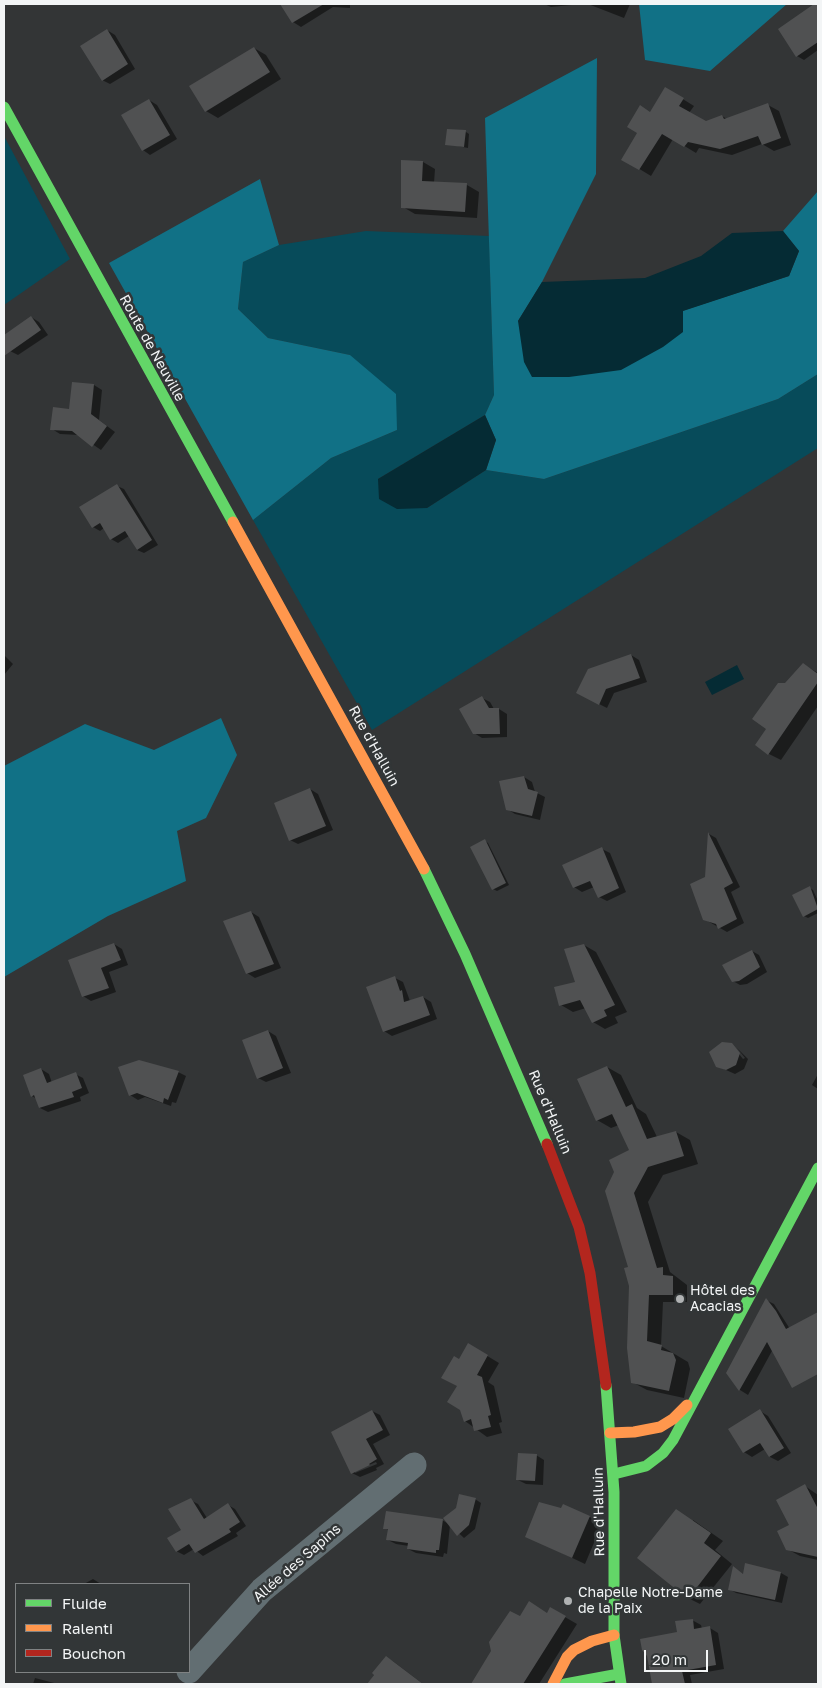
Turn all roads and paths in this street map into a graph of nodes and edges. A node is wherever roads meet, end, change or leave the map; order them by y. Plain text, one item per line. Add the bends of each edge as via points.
1 (4, 107) edge
2 (276, 602) joint
3 (814, 1181) edge
4 (696, 1392) junction
5 (610, 1433) junction
6 (414, 1465) dead end
7 (614, 1474) junction
8 (614, 1635) junction
9 (190, 1671) edge
10 (188, 1673) edge
11 (620, 1679) edge
12 (179, 1684) edge
13 (553, 1684) edge
14 (565, 1684) edge

1 - 2 main road, Route de Neuville
2 - 5 main road, Rue d'Halluin via 420,862 465,954 554,1158 574,1213 590,1272
3 - 4 main road
4 - 5 main road via 673,1419 660,1427
4 - 7 main road via 682,1426 664,1453 646,1466
5 - 7 main road, Rue d'Halluin
6 - 9 street, Allée des Sapins via 262,1590
7 - 8 main road, Rue d'Halluin
8 - 11 main road, Rue d'Halluin
8 - 13 main road via 574,1650
10 - 12 street, Allée des Sapins
11 - 14 main road via 594,1677

